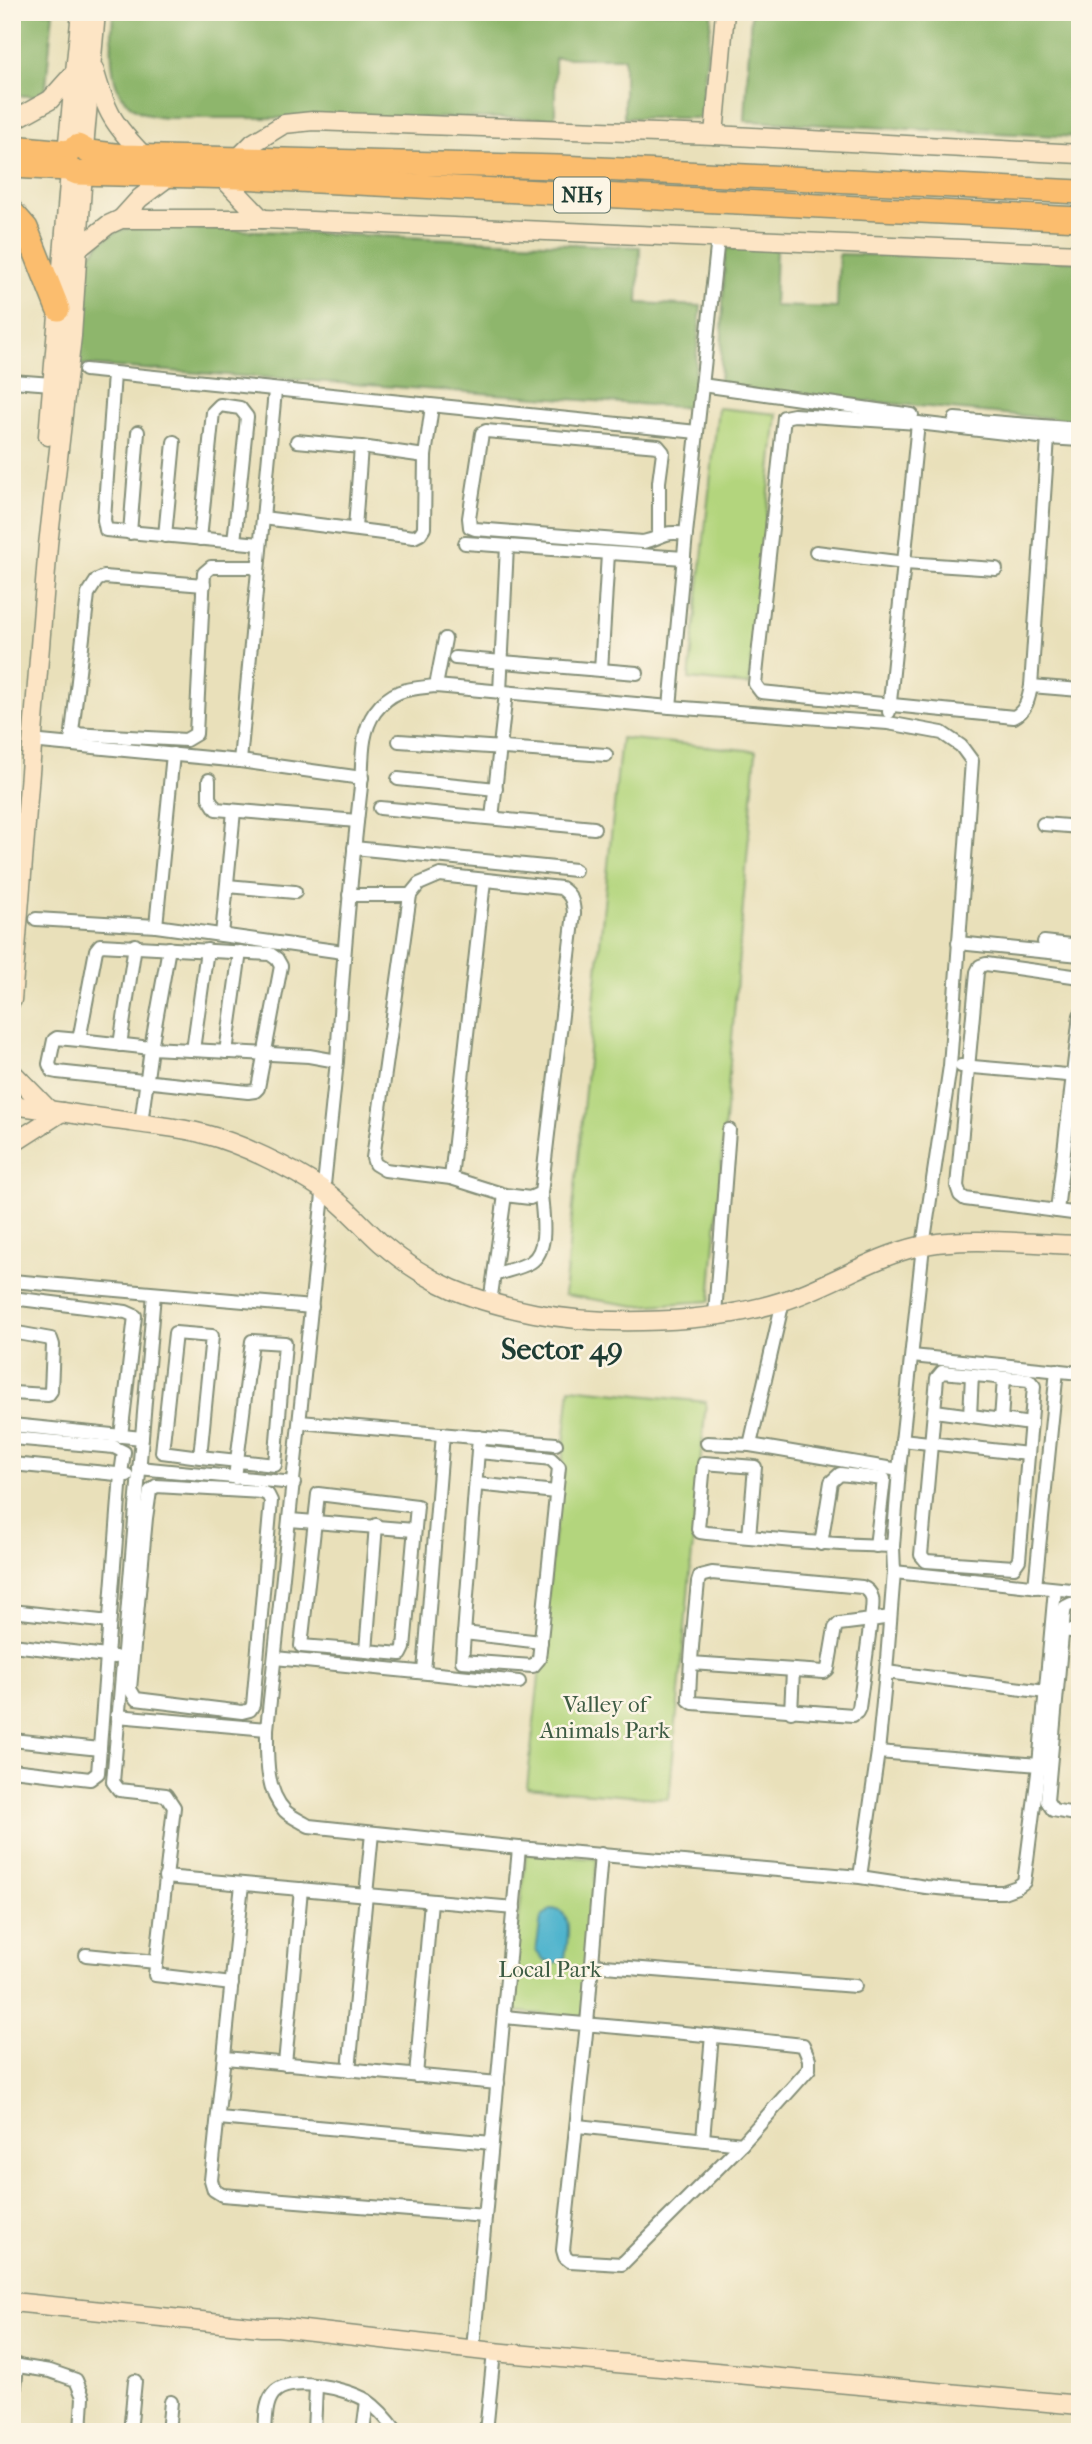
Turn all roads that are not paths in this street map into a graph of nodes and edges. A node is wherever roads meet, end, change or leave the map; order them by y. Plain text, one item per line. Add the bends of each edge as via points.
1 (81, 12) edge
2 (96, 12) edge
3 (725, 12) edge
4 (92, 59) junction
5 (76, 71) junction
6 (12, 121) edge
7 (714, 135) junction
8 (12, 147) edge
9 (1080, 154) edge
10 (144, 156) junction
11 (237, 159) junction
12 (77, 161) junction
13 (12, 166) edge
14 (171, 175) junction
15 (222, 177) junction
16 (1080, 192) edge
17 (12, 212) edge
18 (121, 219) junction
19 (262, 219) junction
20 (1080, 219) edge
21 (718, 238) junction
22 (78, 250) junction
23 (1080, 254) edge
24 (58, 309) junction
25 (85, 370) dead end
26 (114, 374) junction
27 (12, 381) edge
28 (52, 384) junction
29 (702, 385) junction
30 (275, 391) junction
31 (432, 406) junction
32 (918, 423) junction
33 (1080, 429) edge
34 (138, 432) dead end
35 (698, 432) junction
36 (1048, 432) junction
37 (1080, 440) edge
38 (297, 441) dead end
39 (174, 442) dead end
40 (361, 447) junction
41 (425, 456) junction
42 (262, 518) junction
43 (355, 528) junction
44 (130, 533) junction
45 (686, 534) junction
46 (165, 536) junction
47 (659, 536) junction
48 (200, 539) junction
49 (234, 542) junction
50 (465, 542) dead end
51 (260, 544) junction
52 (507, 546) junction
53 (816, 552) dead end
54 (608, 554) junction
55 (684, 558) junction
56 (905, 563) junction
57 (258, 567) junction
58 (996, 569) dead end
59 (204, 585) junction
60 (444, 639) dead end
61 (456, 658) dead end
62 (500, 662) junction
63 (601, 670) junction
64 (637, 673) dead end
65 (436, 686) junction
66 (1031, 686) junction
67 (1080, 690) edge
68 (503, 692) junction
69 (889, 706) junction
70 (670, 707) junction
71 (888, 723) junction
72 (72, 739) junction
73 (399, 741) dead end
74 (41, 742) dead end
75 (501, 750) junction
76 (173, 754) junction
77 (606, 755) dead end
78 (240, 761) junction
79 (362, 778) junction
80 (398, 779) dead end
81 (209, 780) dead end
82 (496, 789) junction
83 (380, 808) dead end
84 (234, 811) junction
85 (492, 818) junction
86 (357, 821) junction
87 (1043, 824) dead end
88 (1080, 827) edge
89 (594, 828) dead end
90 (354, 848) junction
91 (12, 851) edge
92 (575, 870) dead end
93 (484, 881) junction
94 (227, 886) junction
95 (295, 892) dead end
96 (349, 895) junction
97 (410, 895) junction
98 (36, 919) dead end
99 (156, 926) junction
100 (222, 935) junction
101 (1044, 942) dead end
102 (958, 943) junction
103 (135, 945) junction
104 (1080, 946) edge
105 (169, 948) junction
106 (207, 950) junction
107 (240, 952) junction
108 (343, 952) junction
109 (1080, 955) edge
110 (1080, 977) edge
111 (12, 1000) edge
112 (1080, 1015) edge
113 (79, 1040) junction
114 (120, 1045) junction
115 (151, 1048) junction
116 (193, 1050) junction
117 (226, 1052) junction
118 (266, 1054) junction
119 (337, 1061) junction
120 (950, 1066) junction
121 (967, 1067) junction
122 (12, 1072) edge
123 (1076, 1076) edge
124 (146, 1082) junction
125 (12, 1105) edge
126 (56, 1111) junction
127 (141, 1124) junction
128 (729, 1130) dead end
129 (12, 1144) edge
130 (451, 1178) junction
131 (323, 1190) junction
132 (541, 1193) junction
133 (505, 1195) junction
134 (1058, 1211) junction
135 (1080, 1214) edge
136 (1080, 1245) edge
137 (923, 1246) junction
138 (494, 1275) junction
139 (12, 1281) edge
140 (154, 1294) junction
141 (12, 1298) edge
142 (783, 1301) junction
143 (490, 1303) junction
144 (312, 1307) junction
145 (715, 1314) junction
146 (12, 1332) edge
147 (912, 1356) junction
148 (1057, 1370) junction
149 (1080, 1373) edge
150 (972, 1375) junction
151 (1004, 1378) junction
152 (12, 1393) edge
153 (934, 1411) junction
154 (970, 1416) junction
155 (1001, 1420) junction
156 (300, 1422) junction
157 (1031, 1424) junction
158 (12, 1426) edge
159 (443, 1434) junction
160 (121, 1436) junction
161 (479, 1437) junction
162 (12, 1438) edge
163 (142, 1438) junction
164 (902, 1440) junction
165 (707, 1443) dead end
166 (932, 1443) junction
167 (556, 1444) dead end
168 (750, 1445) junction
169 (479, 1452) junction
170 (1028, 1454) junction
171 (200, 1457) junction
172 (237, 1461) junction
173 (12, 1464) edge
174 (899, 1470) junction
175 (139, 1472) junction
176 (121, 1474) junction
177 (235, 1478) junction
178 (294, 1483) junction
179 (476, 1484) junction
180 (556, 1492) junction
181 (290, 1520) junction
182 (314, 1521) junction
183 (376, 1525) junction
184 (414, 1530) junction
185 (748, 1537) junction
186 (267, 1540) junction
187 (288, 1541) junction
188 (821, 1544) junction
189 (876, 1546) junction
190 (894, 1546) junction
191 (894, 1572) junction
192 (1035, 1587) junction
193 (1055, 1589) junction
194 (1080, 1591) edge
195 (1080, 1605) edge
196 (12, 1611) edge
197 (890, 1617) junction
198 (871, 1620) junction
199 (109, 1622) junction
200 (1062, 1630) junction
201 (1080, 1632) edge
202 (464, 1633) junction
203 (541, 1642) junction
204 (12, 1645) edge
205 (366, 1651) junction
206 (107, 1656) junction
207 (122, 1657) junction
208 (275, 1658) junction
209 (691, 1664) junction
210 (793, 1671) junction
211 (424, 1672) junction
212 (886, 1672) junction
213 (519, 1682) dead end
214 (1046, 1692) junction
215 (792, 1712) junction
216 (117, 1716) junction
217 (267, 1729) junction
218 (12, 1740) edge
219 (100, 1749) junction
220 (878, 1752) junction
221 (1039, 1765) junction
222 (12, 1770) edge
223 (1080, 1815) edge
224 (372, 1833) junction
225 (519, 1848) junction
226 (601, 1854) junction
227 (165, 1877) junction
228 (860, 1877) junction
229 (242, 1884) junction
230 (301, 1889) junction
231 (366, 1895) junction
232 (431, 1901) junction
233 (514, 1908) junction
234 (86, 1955) dead end
235 (156, 1962) junction
236 (592, 1965) junction
237 (232, 1984) junction
238 (855, 1986) dead end
239 (504, 2017) junction
240 (587, 2024) junction
241 (712, 2035) junction
242 (225, 2059) junction
243 (285, 2064) junction
244 (349, 2070) junction
245 (416, 2076) junction
246 (498, 2083) junction
247 (219, 2118) junction
248 (578, 2126) junction
249 (703, 2139) junction
250 (492, 2143) junction
251 (742, 2144) junction
252 (485, 2216) junction
253 (12, 2302) edge
254 (473, 2349) junction
255 (494, 2351) junction
256 (15, 2365) edge
257 (135, 2381) dead end
258 (316, 2386) junction
259 (367, 2401) junction
260 (171, 2402) dead end
261 (1080, 2405) edge
262 (12, 2418) edge
263 (81, 2432) edge
264 (130, 2432) edge
265 (168, 2432) edge
266 (265, 2432) edge
267 (314, 2432) edge
268 (363, 2432) edge
269 (397, 2432) edge
270 (486, 2432) edge

1 - 5 street
2 - 4 street
3 - 7 street
4 - 10 street via 107,112
4 - 12 street
5 - 6 street via 50,100
5 - 12 street
7 - 9 street
7 - 11 street via 313,121 284,124
8 - 12 highway, NH5
10 - 11 highway, NH5
10 - 12 highway, NH5
11 - 16 highway, NH5 via 560,167
12 - 13 highway, NH5
12 - 14 highway, NH5
12 - 22 street
12 - 24 street
14 - 15 highway, NH5
14 - 18 street
15 - 19 street
15 - 20 highway, NH5
17 - 24 highway via 26,228
18 - 19 street
18 - 22 street
19 - 21 street
21 - 23 street
21 - 29 street
22 - 111 street via 48,545
24 - 28 street
25 - 26 street
26 - 30 street
26 - 44 street via 104,524 106,530
27 - 28 street
28 - 91 street
29 - 35 street
29 - 36 street
30 - 31 street
30 - 42 street
31 - 35 street
31 - 41 street
32 - 36 street
32 - 56 street
32 - 69 street via 788,415 780,435 757,689
33 - 36 street
34 - 44 street
35 - 45 street
36 - 37 street
36 - 66 street
38 - 40 street
39 - 46 street
40 - 41 street
40 - 43 street
41 - 43 street via 424,528 420,534 414,537
42 - 43 street
42 - 51 street
44 - 46 street
45 - 47 street via 668,531
45 - 55 street
46 - 48 street
47 - 47 street via 643,542 470,527 482,433 658,446 663,452
48 - 49 street
48 - 49 street via 214,412 220,405 240,408 247,416
49 - 51 street
50 - 52 street
51 - 57 street
52 - 54 street
52 - 62 street
53 - 56 street
54 - 55 street
54 - 63 street
55 - 70 street
56 - 58 street
56 - 69 street
57 - 59 street via 211,567 204,573
57 - 78 street
59 - 72 street via 97,580 89,594
59 - 72 street via 197,734 186,740
60 - 65 street
61 - 62 street
62 - 63 street
62 - 68 street
63 - 64 street
65 - 68 street
65 - 79 street via 401,690 375,713 363,746
66 - 67 street
66 - 69 street via 1024,710 1014,717
68 - 70 street
68 - 75 street
69 - 71 street
70 - 71 street
71 - 102 street via 942,733 972,761
72 - 74 street
72 - 76 street
73 - 75 street
75 - 77 street
75 - 82 street
76 - 78 street
76 - 99 street
78 - 79 street
79 - 86 street
80 - 82 street
81 - 84 street via 211,804
82 - 85 street
83 - 85 street
84 - 86 street
84 - 94 street
85 - 89 street
86 - 90 street
87 - 88 street
90 - 92 street
90 - 96 street
93 - 97 street via 440,875 419,884
93 - 130 street
93 - 132 street via 561,888 571,895 573,904
94 - 95 street
94 - 100 street
96 - 97 street
96 - 108 street
97 - 130 street via 373,1157 385,1170
98 - 99 street
99 - 100 street
100 - 108 street
101 - 104 street
102 - 109 street
102 - 120 street
103 - 105 street
103 - 113 street via 106,944 96,950
103 - 114 street
105 - 106 street
105 - 115 street
106 - 107 street
106 - 116 street
107 - 117 street
107 - 118 street via 270,954 281,966
108 - 119 street
110 - 121 street via 995,964 980,966
112 - 123 street
113 - 114 street
113 - 124 street via 54,1040 49,1067 57,1072
114 - 115 street
115 - 116 street
115 - 124 street
116 - 117 street
117 - 118 street
118 - 119 street
118 - 124 street via 256,1091
119 - 131 street
120 - 121 street
120 - 137 street
121 - 123 street
121 - 134 street via 960,1195
122 - 126 street
123 - 134 street
124 - 127 street
125 - 126 street
126 - 127 street
126 - 129 street
127 - 131 street via 229,1142
128 - 145 street
130 - 133 street
131 - 143 street via 425,1277
131 - 144 street
132 - 133 street via 530,1198
132 - 138 street via 542,1245 537,1255 532,1262
133 - 138 street
134 - 135 street
136 - 137 street via 971,1242
137 - 142 street
137 - 147 street
138 - 143 street
139 - 140 street
140 - 144 street
140 - 163 street
141 - 160 street via 126,1312 135,1317
142 - 145 street
142 - 168 street
143 - 145 street via 611,1321
144 - 156 street
146 - 152 street via 51,1339 53,1345 48,1395
147 - 148 street
147 - 164 street
148 - 149 street
148 - 192 street
150 - 151 street
150 - 153 street via 942,1372 937,1378
150 - 154 street
151 - 155 street
151 - 157 street via 1029,1380 1034,1386
153 - 154 street
153 - 166 street
154 - 155 street
155 - 157 street
156 - 159 street
156 - 178 street
157 - 170 street
158 - 160 street
159 - 161 street
159 - 211 street
160 - 163 street
161 - 167 street
161 - 169 street
162 - 176 street via 120,1448 125,1457
163 - 175 street
164 - 166 street
164 - 174 street
165 - 168 street
166 - 170 street
166 - 170 street via 922,1555 926,1561 1014,1567 1019,1560
168 - 174 street
169 - 179 street
169 - 180 street via 551,1459 559,1467
171 - 171 street via 212,1336 174,1333 162,1452
171 - 172 street
172 - 172 street via 252,1342 285,1343 275,1465
172 - 177 street
173 - 176 street
174 - 190 street
175 - 176 street
175 - 177 street
175 - 207 street
176 - 199 street
177 - 178 street
178 - 181 street
179 - 180 street
179 - 202 street
180 - 203 street
181 - 182 street
181 - 187 street
182 - 183 street
182 - 184 street via 318,1494 417,1506
182 - 205 street via 301,1646
183 - 184 street
183 - 205 street
184 - 205 street via 404,1648 401,1654
185 - 185 street via 698,1529 705,1463 755,1467
185 - 188 street
186 - 186 street via 250,1710 132,1696 150,1491 156,1486 262,1492 271,1501
186 - 187 street
187 - 208 street
188 - 189 street
188 - 189 street via 831,1482 840,1474 884,1479
189 - 190 street
190 - 191 street
191 - 192 street
191 - 197 street
192 - 193 street
193 - 194 street
193 - 214 street
195 - 200 street via 1065,1607
196 - 199 street
197 - 198 street
197 - 212 street
198 - 209 street via 873,1595 862,1587 705,1573 698,1582
198 - 210 street via 839,1623 824,1672
198 - 215 street via 857,1712
199 - 206 street
200 - 201 street
200 - 223 street via 1047,1801 1053,1810
202 - 203 street
202 - 203 street via 462,1661 533,1666
204 - 206 street
206 - 207 street
206 - 219 street
207 - 216 street
208 - 211 street
208 - 217 street
209 - 210 street
209 - 215 street via 689,1700 693,1703
210 - 215 street
211 - 213 street
212 - 214 street
212 - 220 street
214 - 221 street
216 - 217 street
216 - 227 street via 113,1783 119,1790 166,1795 174,1807
217 - 224 street via 271,1783 286,1812 309,1826
218 - 219 street
219 - 222 street via 98,1773 90,1779
220 - 221 street
220 - 228 street
221 - 228 street via 1024,1882 1017,1887 985,1892
224 - 225 street
224 - 231 street
225 - 226 street
225 - 233 street
226 - 228 street
226 - 236 street
227 - 229 street
227 - 235 street
229 - 230 street
229 - 237 street
230 - 231 street
230 - 243 street
231 - 232 street
231 - 244 street
232 - 233 street
232 - 245 street
233 - 239 street
234 - 235 street
235 - 237 street via 158,1976
236 - 238 street
236 - 240 street
237 - 242 street
239 - 240 street
239 - 246 street
240 - 241 street
240 - 248 street
241 - 249 street
241 - 251 street via 803,2045 809,2059 809,2069
242 - 243 street
242 - 247 street
243 - 244 street
244 - 245 street
245 - 246 street
246 - 250 street
247 - 250 street
247 - 252 street via 211,2180 222,2195
248 - 249 street
248 - 251 street via 563,2250 570,2261 622,2264
249 - 251 street
250 - 252 street
252 - 254 street
253 - 254 street
254 - 255 street
255 - 261 street
255 - 270 street
256 - 262 street
256 - 263 street via 76,2380 83,2396
257 - 264 street
258 - 259 street via 341,2389
258 - 266 street via 295,2385 273,2394
258 - 267 street
259 - 268 street
259 - 269 street
260 - 265 street

